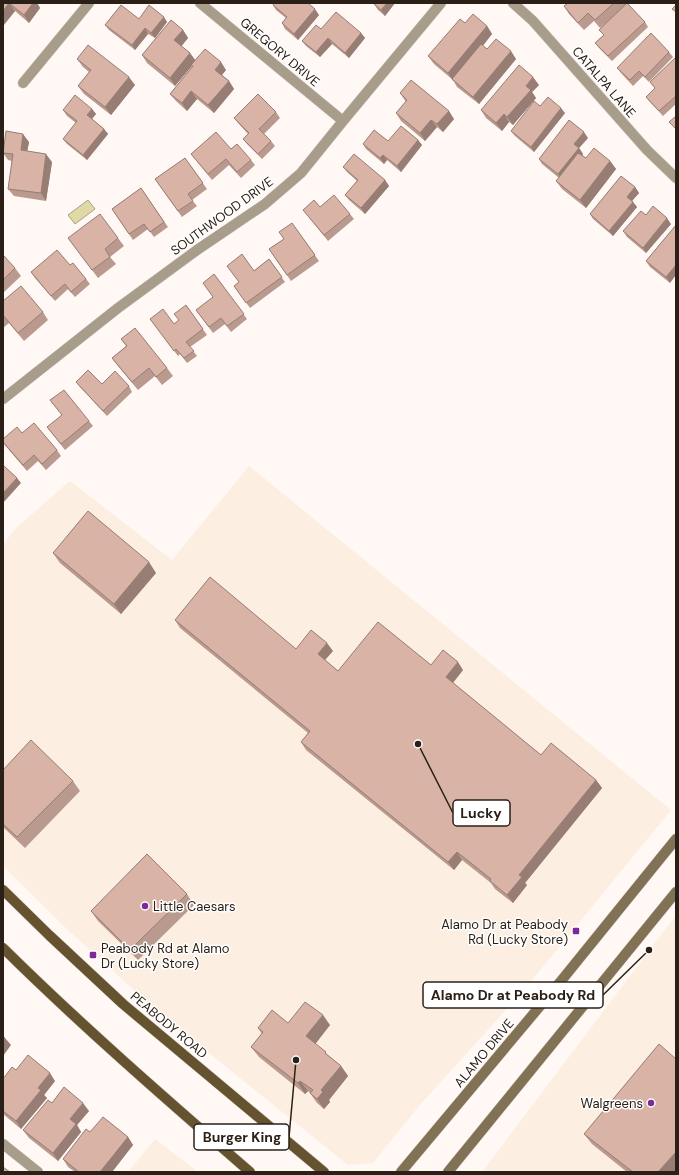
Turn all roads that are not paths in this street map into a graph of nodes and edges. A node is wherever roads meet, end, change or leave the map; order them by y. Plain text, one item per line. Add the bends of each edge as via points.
1 (89, 3) edge
2 (200, 3) edge
3 (441, 3) edge
4 (513, 3) edge
5 (23, 83) dead end
6 (343, 121) junction
7 (676, 178) edge
8 (3, 398) edge
9 (676, 839) edge
10 (3, 890) edge
11 (676, 892) edge
12 (3, 948) edge
13 (3, 1144) edge
14 (38, 1172) edge
15 (250, 1172) edge
16 (324, 1172) edge
17 (401, 1172) edge
18 (448, 1172) edge

1 - 5 street
2 - 6 street, GREGORY DRIVE
3 - 6 street, SOUTHWOOD DRIVE
4 - 7 street, CATALPA LANE via 533,21 647,150
6 - 8 street, SOUTHWOOD DRIVE via 301,173 265,204 118,308
9 - 17 main road, ALAMO DRIVE
10 - 16 main road, PEABODY ROAD via 123,1004
11 - 18 main road
12 - 15 main road via 136,1074
13 - 14 street

